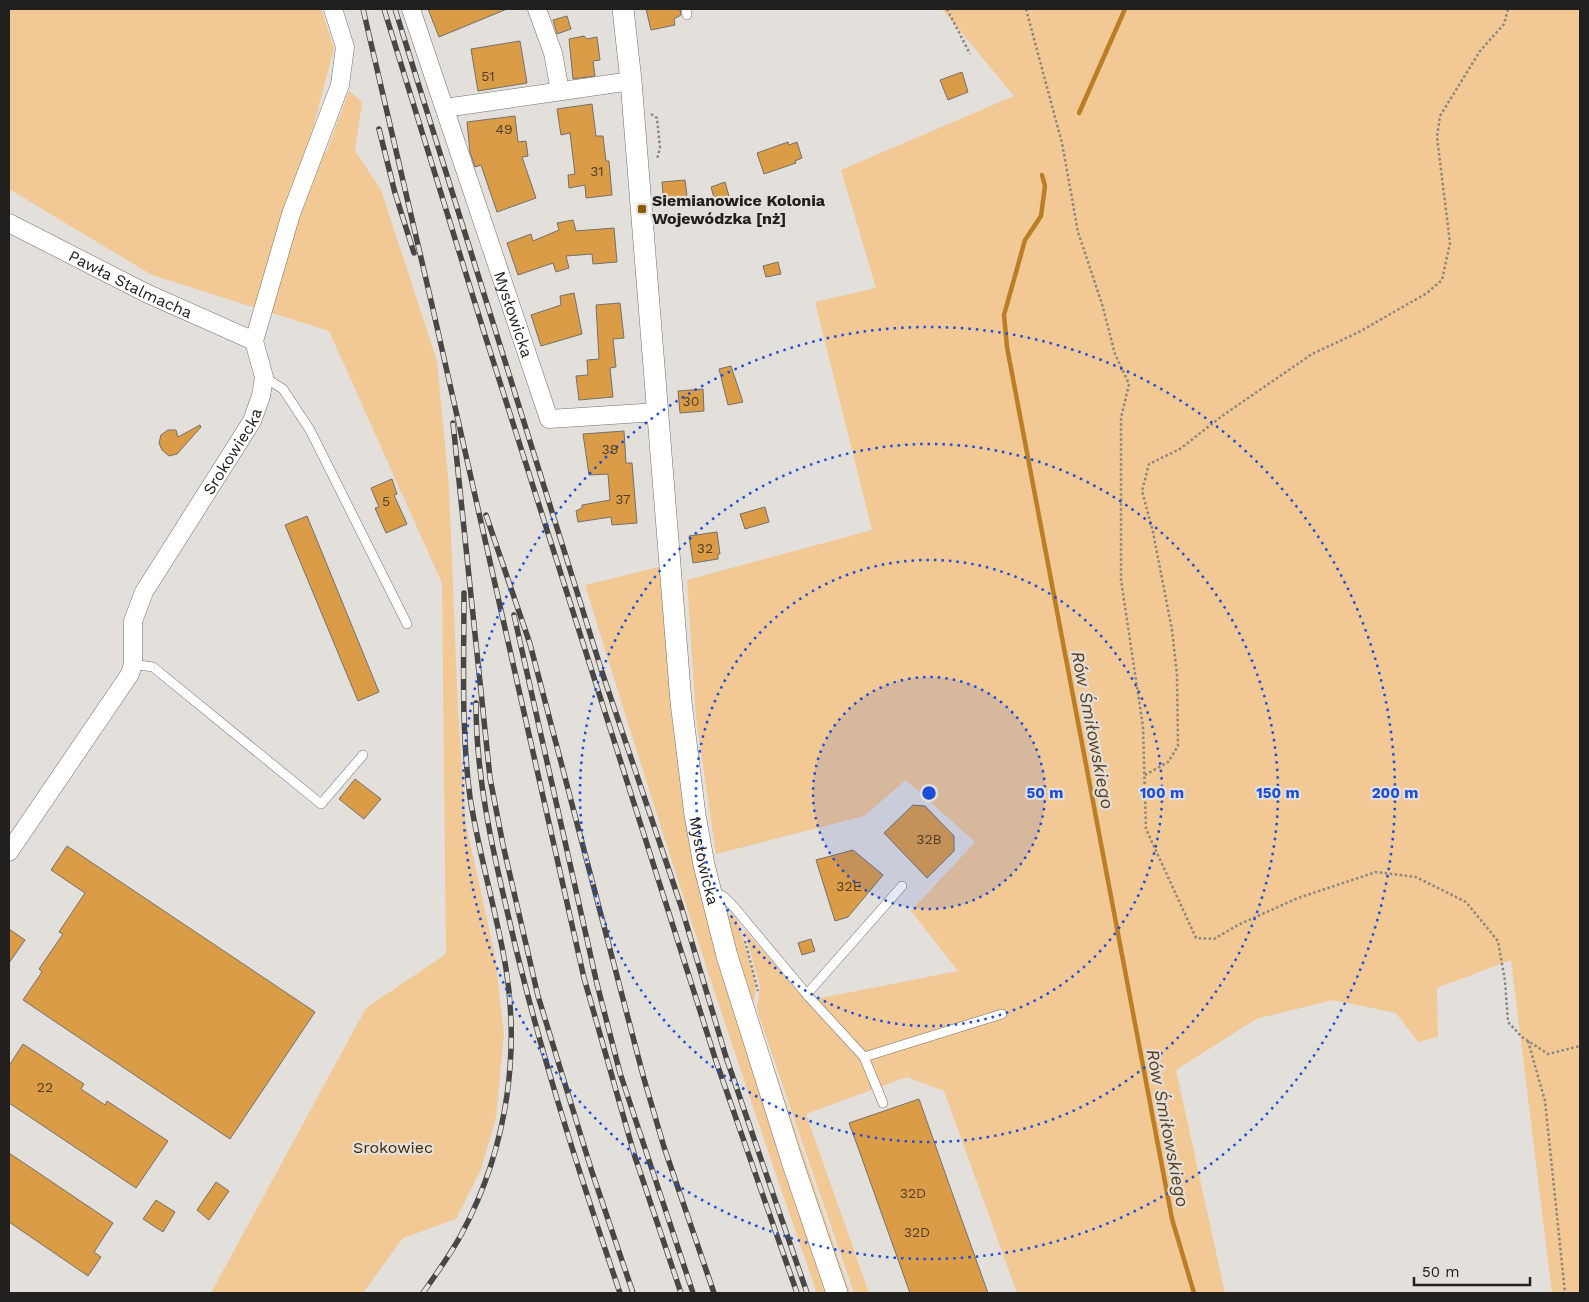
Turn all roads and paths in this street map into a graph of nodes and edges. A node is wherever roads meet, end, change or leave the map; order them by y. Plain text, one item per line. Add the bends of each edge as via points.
1 (333, 9) edge
2 (411, 9) edge
3 (537, 9) edge
4 (624, 9) edge
5 (947, 9) edge
6 (1026, 9) edge
7 (1508, 9) edge
8 (970, 54) dead end
9 (632, 81) junction
10 (560, 91) junction
11 (445, 108) junction
12 (650, 114) dead end
13 (655, 162) dead end
14 (9, 223) edge
15 (254, 341) junction
16 (264, 377) junction
17 (658, 412) junction
18 (407, 624) dead end
19 (133, 664) junction
20 (363, 755) dead end
21 (1145, 775) junction
22 (9, 852) edge
23 (902, 886) dead end
24 (710, 894) junction
25 (743, 934) dead end
26 (807, 994) junction
27 (757, 995) dead end
28 (1002, 1014) dead end
29 (1528, 1040) junction
30 (1580, 1046) edge
31 (864, 1057) junction
32 (883, 1104) dead end
33 (838, 1293) edge
34 (1566, 1293) edge

1 - 15 street via 345,47 340,85 291,214
2 - 11 street, Mysłowicka
3 - 10 street via 552,53
4 - 9 street, Mysłowicka
5 - 8 path
6 - 21 path via 1062,143 1078,232 1115,354 1129,384 1121,418 1121,580 1143,728
7 - 21 path via 1504,24 1480,51 1440,116 1437,137 1450,242 1442,280 1427,293 1312,354 1180,449 1149,464 1142,491 1172,630 1177,675 1178,746 1168,762
9 - 10 street
9 - 17 street, Mysłowicka
10 - 11 street
11 - 17 street, Mysłowicka via 549,419
12 - 13 path via 657,118 660,148
14 - 15 street, Pawła Stalmacha via 146,293
15 - 16 street, Srokowiecka
16 - 18 lane via 283,389 310,430
16 - 19 street, Srokowiecka via 252,421 144,592 133,621
17 - 24 street, Mysłowicka via 686,745
19 - 20 lane via 153,667 320,804
19 - 22 street, Srokowiecka via 130,674
21 - 29 path via 1146,829 1196,938 1214,939 1298,898 1376,872 1416,877 1466,902 1498,941 1508,1022
23 - 26 lane
24 - 26 lane via 723,896 734,907
24 - 33 street, Mysłowicka via 752,1038
25 - 27 path via 758,987
26 - 31 lane
28 - 31 lane
29 - 30 path via 1548,1054
29 - 34 path via 1545,1101
31 - 32 lane

